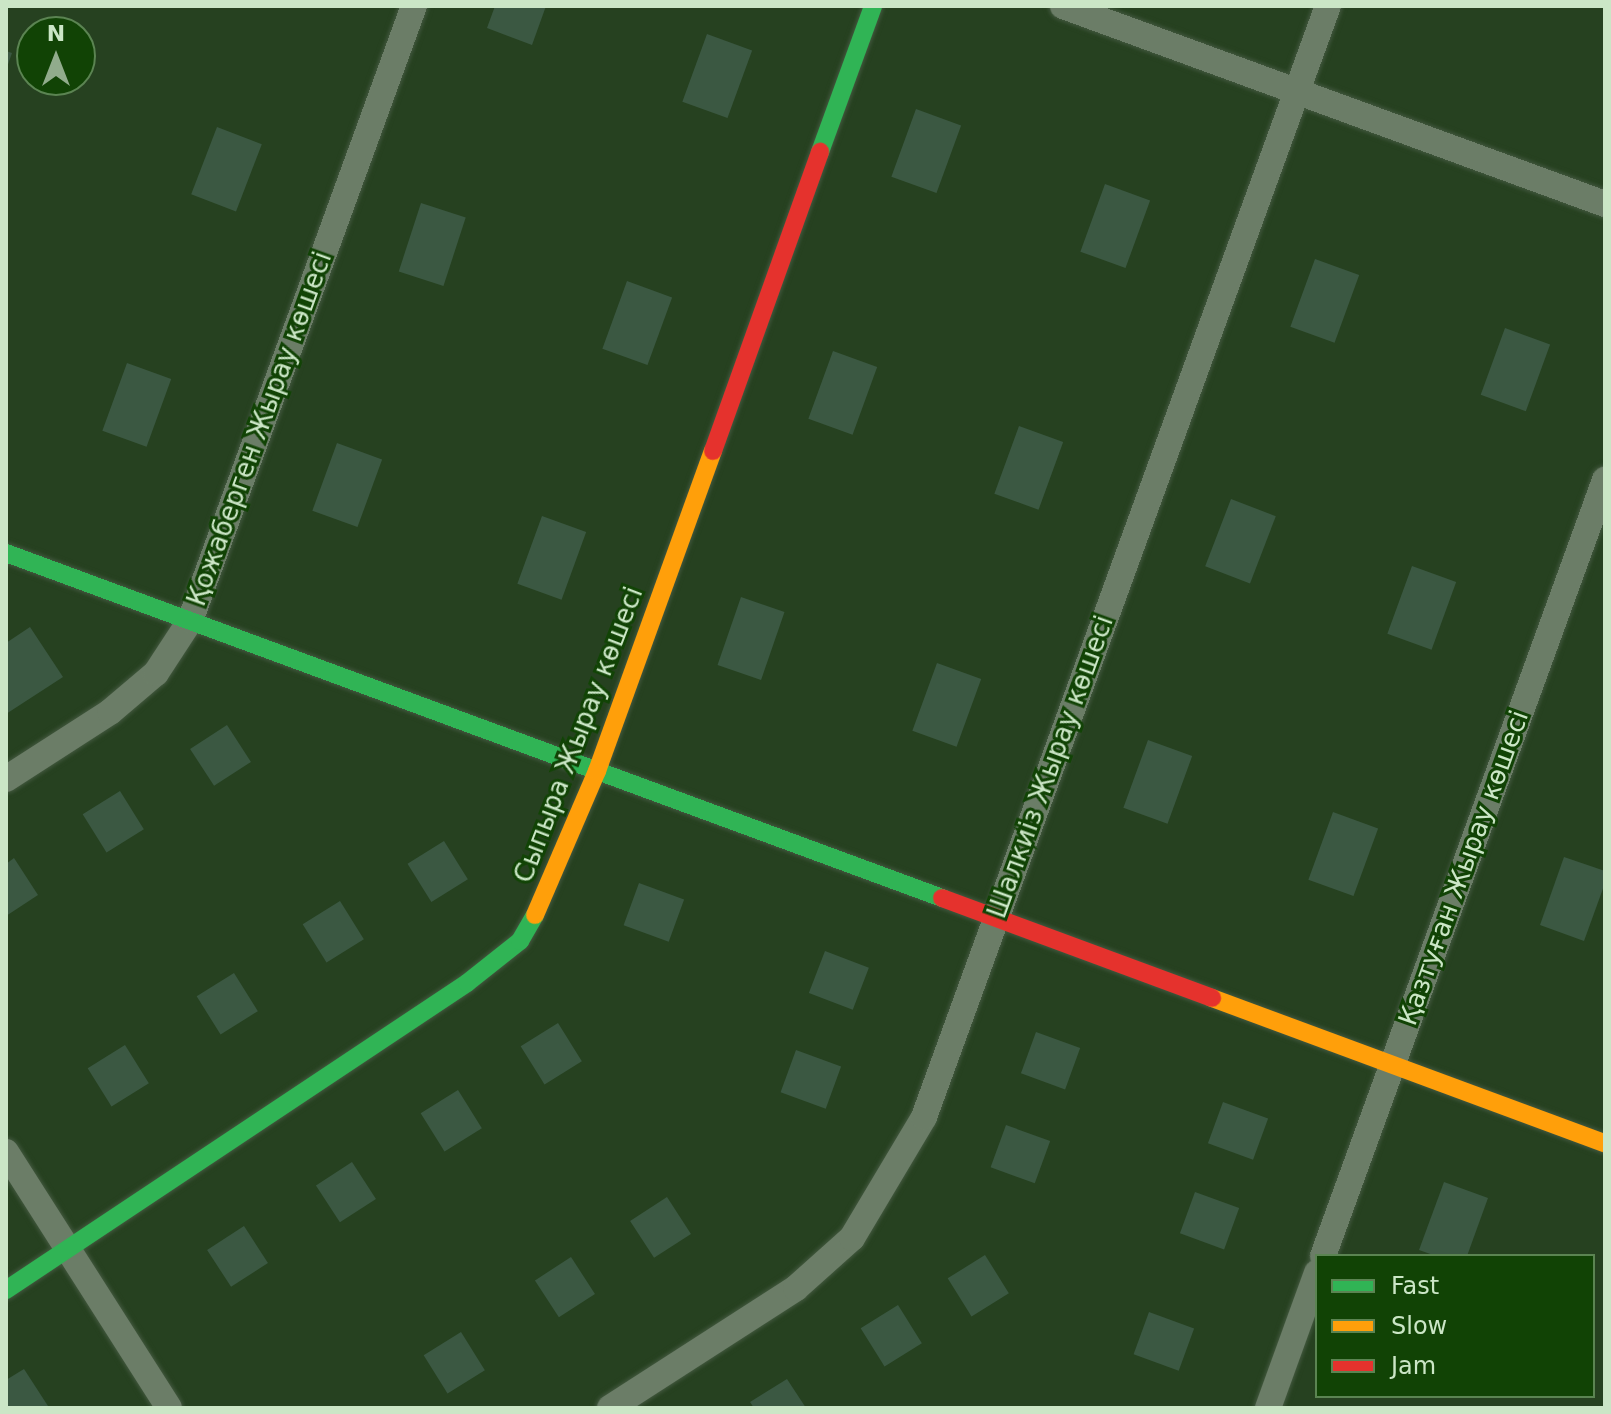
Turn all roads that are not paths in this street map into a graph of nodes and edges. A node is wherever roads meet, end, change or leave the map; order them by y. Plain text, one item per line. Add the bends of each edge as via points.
1 (414, 6) edge
2 (873, 6) edge
3 (1063, 6) edge
4 (1328, 6) edge
5 (1297, 93) junction
6 (1605, 204) edge
7 (1605, 480) edge
8 (6, 553) edge
9 (190, 621) junction
10 (597, 771) junction
11 (6, 779) edge
12 (997, 917) junction
13 (1394, 1063) junction
14 (1605, 1143) edge
15 (6, 1152) edge
16 (67, 1249) junction
17 (1324, 1254) edge
18 (1315, 1279) edge
19 (6, 1290) edge
20 (169, 1408) edge
21 (610, 1408) edge
22 (1268, 1408) edge

1 - 9 street, Қожаберген Жырау көшесі
2 - 10 street, Сыпыра Жырау көшесі
3 - 5 street
4 - 5 street, Шалкиіз Жырау көшесі
5 - 6 street
5 - 12 street, Шалкиіз Жырау көшесі
7 - 13 street, Қазтуған Жырау көшесі
8 - 9 street
9 - 10 street
9 - 11 street, Қожаберген Жырау көшесі via 156,673 110,712
10 - 12 street
10 - 16 street, Сыпыра Жырау көшесі via 545,898 520,941 467,983
12 - 13 street
12 - 21 street, Шалкиіз Жырау көшесі via 924,1117 852,1238 796,1288
13 - 14 street
13 - 17 street, Қазтуған Жырау көшесі
15 - 16 street
16 - 19 street, Сыпыра Жырау көшесі
16 - 20 street
18 - 22 street

